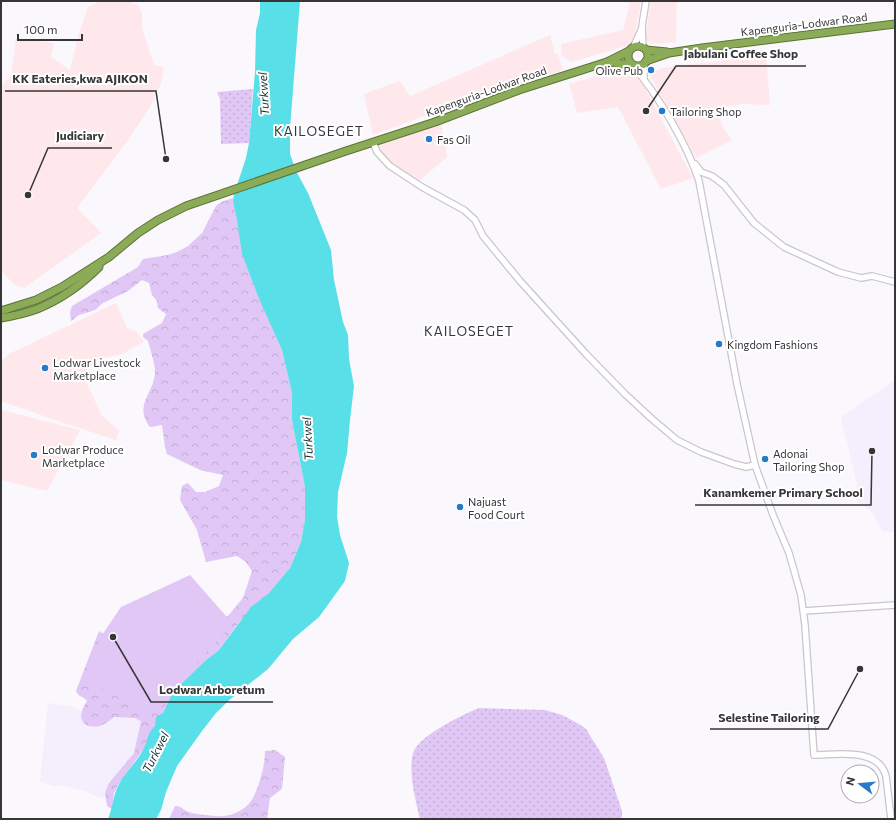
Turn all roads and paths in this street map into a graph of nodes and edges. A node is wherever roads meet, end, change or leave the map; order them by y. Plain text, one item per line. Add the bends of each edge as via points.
1 (646, 1) edge
2 (895, 24) edge
3 (642, 26) junction
4 (644, 49) junction
5 (631, 50) junction
6 (669, 53) junction
7 (607, 62) junction
8 (645, 62) junction
9 (632, 65) junction
10 (644, 79) junction
11 (373, 142) junction
12 (690, 158) junction
13 (109, 257) junction
14 (895, 282) edge
15 (1, 311) edge
16 (1, 318) edge
17 (755, 465) junction
18 (895, 605) edge
19 (804, 611) junction
20 (891, 819) edge

1 - 3 street
2 - 6 highway, Kapenguria-Lodwar Road
3 - 4 street
3 - 5 street
4 - 5 highway via 640,47
4 - 6 highway, Kapenguria-Lodwar Road
4 - 8 highway via 648,54
5 - 7 highway, Kapenguria-Lodwar Road
5 - 9 highway via 628,59
6 - 8 highway, Kapenguria-Lodwar Road
7 - 9 highway, Kapenguria-Lodwar Road
7 - 11 highway, Kapenguria-Lodwar Road
8 - 9 highway via 639,66
8 - 10 street
9 - 10 street
10 - 12 street
11 - 13 highway, Kapenguria-Lodwar Road via 186,206 138,233
11 - 17 street via 377,152 390,166 470,214 483,236 520,281 587,355 657,424 677,440 702,452 734,464
12 - 14 street via 701,172 724,185 754,223 784,247 843,274 861,278 872,276
12 - 17 street via 699,181
13 - 15 highway via 36,300
13 - 16 highway via 90,276 60,296 38,308
17 - 19 street via 791,559
18 - 19 street
19 - 20 street via 814,755 854,754 878,762 886,776

